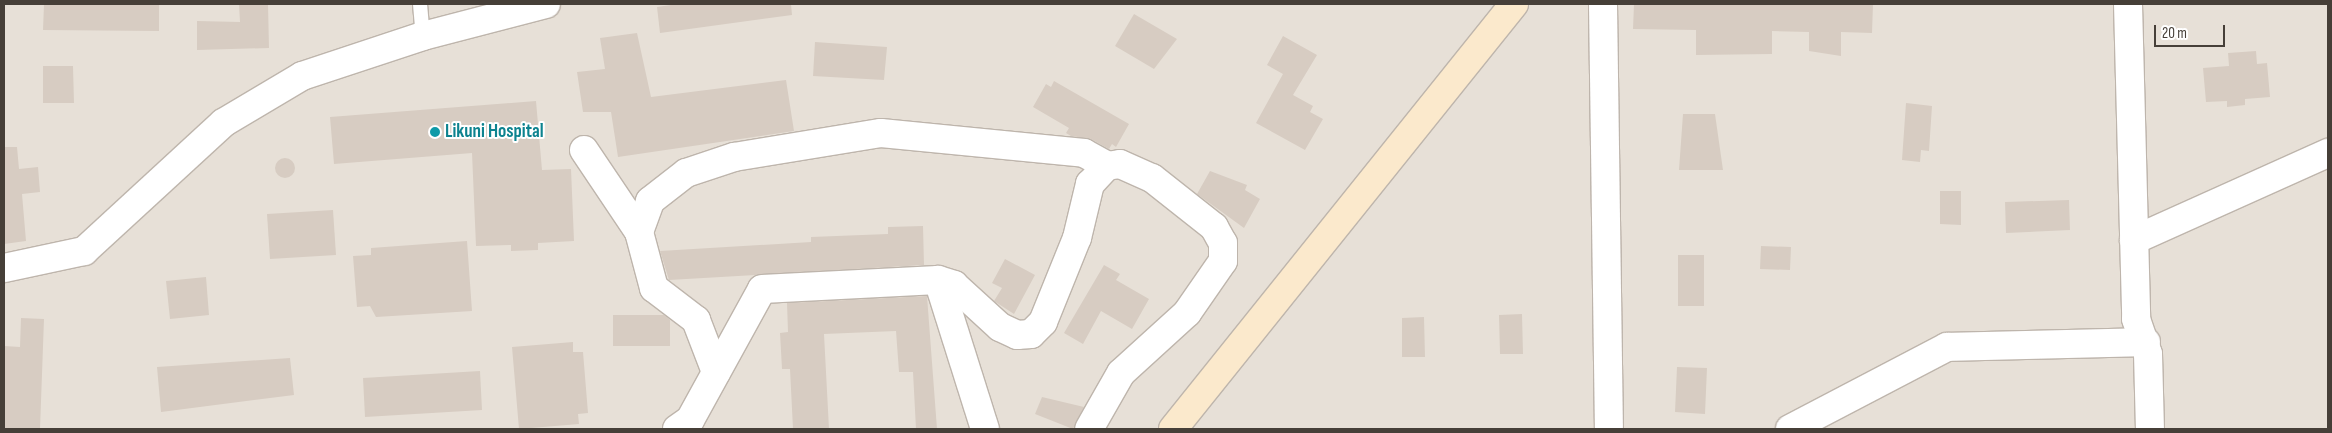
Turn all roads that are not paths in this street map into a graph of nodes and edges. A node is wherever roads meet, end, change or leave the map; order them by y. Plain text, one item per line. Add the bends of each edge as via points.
1 (420, 4) edge
2 (546, 4) edge
3 (1514, 4) edge
4 (1603, 4) edge
5 (2128, 4) edge
6 (423, 36) junction
7 (584, 150) dead end
8 (2328, 153) edge
9 (1107, 166) junction
10 (639, 232) junction
11 (2134, 240) junction
12 (4, 268) edge
13 (938, 280) junction
14 (2146, 342) junction
15 (716, 372) junction
16 (677, 429) edge
17 (985, 429) edge
18 (1090, 429) edge
19 (1174, 429) edge
20 (1609, 429) edge
21 (1790, 429) edge
22 (2150, 429) edge

1 - 6 lane
2 - 6 street
3 - 19 main road
4 - 20 street
5 - 11 street
6 - 12 street via 302,76 262,96 223,123 84,251
7 - 10 street
8 - 11 street
9 - 10 street via 1084,153 881,133 734,157 686,173 650,201
9 - 13 street via 1090,184 1077,238 1043,322 1031,334 1016,335 1000,327 954,285
9 - 18 street via 1135,168 1214,227 1223,243 1223,260 1187,312 1121,373
10 - 15 street via 654,288 696,320
11 - 14 street via 2136,319
13 - 15 street via 762,289
13 - 17 street
14 - 21 street via 1947,347
14 - 22 street
15 - 16 street via 690,420

